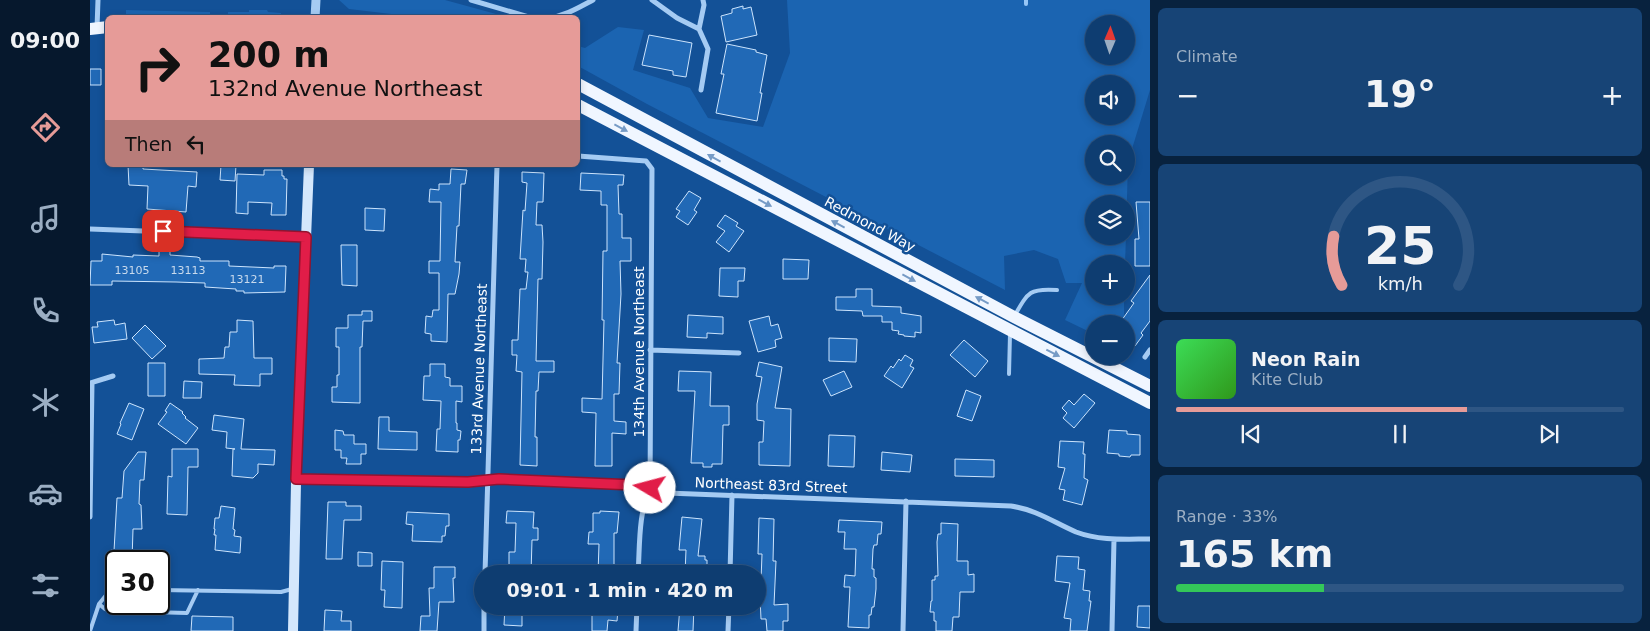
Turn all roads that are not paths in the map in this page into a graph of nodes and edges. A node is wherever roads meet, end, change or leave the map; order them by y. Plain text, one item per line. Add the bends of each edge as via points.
1 (98, 0) edge
2 (316, 0) edge
3 (471, 0) edge
4 (593, 0) edge
5 (652, 0) edge
6 (703, 0) edge
7 (315, 15) edge
8 (522, 15) edge
9 (562, 15) edge
10 (101, 29) edge
11 (699, 29) junction
12 (580, 85) edge
13 (701, 90) dead end
14 (580, 106) edge
15 (580, 156) edge
16 (309, 167) edge
17 (497, 167) edge
18 (90, 228) edge
19 (306, 237) junction
20 (1057, 290) dead end
21 (1014, 317) junction
22 (1010, 332) junction
23 (650, 350) junction
24 (1150, 350) edge
25 (739, 353) dead end
26 (1145, 357) dead end
27 (1008, 374) dead end
28 (113, 376) dead end
29 (91, 383) edge
30 (1150, 386) edge
31 (1150, 403) edge
32 (296, 479) junction
33 (486, 481) junction
34 (650, 488) junction
35 (732, 495) junction
36 (906, 501) junction
37 (90, 517) edge
38 (1114, 539) junction
39 (1150, 539) edge
40 (485, 565) edge
41 (638, 565) edge
42 (730, 565) edge
43 (294, 589) junction
44 (170, 590) edge
45 (198, 590) junction
46 (105, 596) edge
47 (99, 604) junction
48 (484, 615) edge
49 (637, 615) edge
50 (729, 615) edge
51 (90, 631) edge
52 (293, 631) edge
53 (484, 631) edge
54 (636, 631) edge
55 (728, 631) edge
56 (903, 631) edge
57 (1112, 631) edge

1 - 10 street
2 - 7 street
3 - 8 street
4 - 9 street
5 - 11 street
6 - 11 street
11 - 13 street via 708,49
21 -> 12 main road, Redmond Way
14 -> 22 main road
15 - 23 street, 134th Avenue Northeast via 646,161 652,169
16 - 19 main road
17 - 33 street, 133rd Avenue Northeast
18 - 19 street
19 - 32 main road
20 - 21 lane via 1034,290 1025,297
21 - 30 main road, Redmond Way
22 - 27 lane
22 -> 31 main road
23 - 25 street
23 - 34 street, 134th Avenue Northeast
24 - 26 street
28 - 29 street
29 - 37 street
32 - 33 street, Northeast 83rd Street
32 - 43 main road
33 - 34 street, Northeast 83rd Street via 499,479
33 - 40 street, 133rd Avenue Northeast
34 - 35 street, Northeast 83rd Street via 666,492
34 - 41 street, 134th Avenue Northeast via 643,504
35 - 36 street, Northeast 83rd Street
35 - 42 street
36 - 38 street, Northeast 83rd Street via 1027,508 1076,532
36 - 56 street
38 - 39 street, Northeast 83rd Street
38 - 57 street
43 - 45 lane via 281,592
43 - 52 main road
44 - 45 lane
45 - 47 lane via 187,613 114,611
46 - 47 lane
47 - 51 lane
48 - 53 street
49 - 54 street
50 - 55 street

